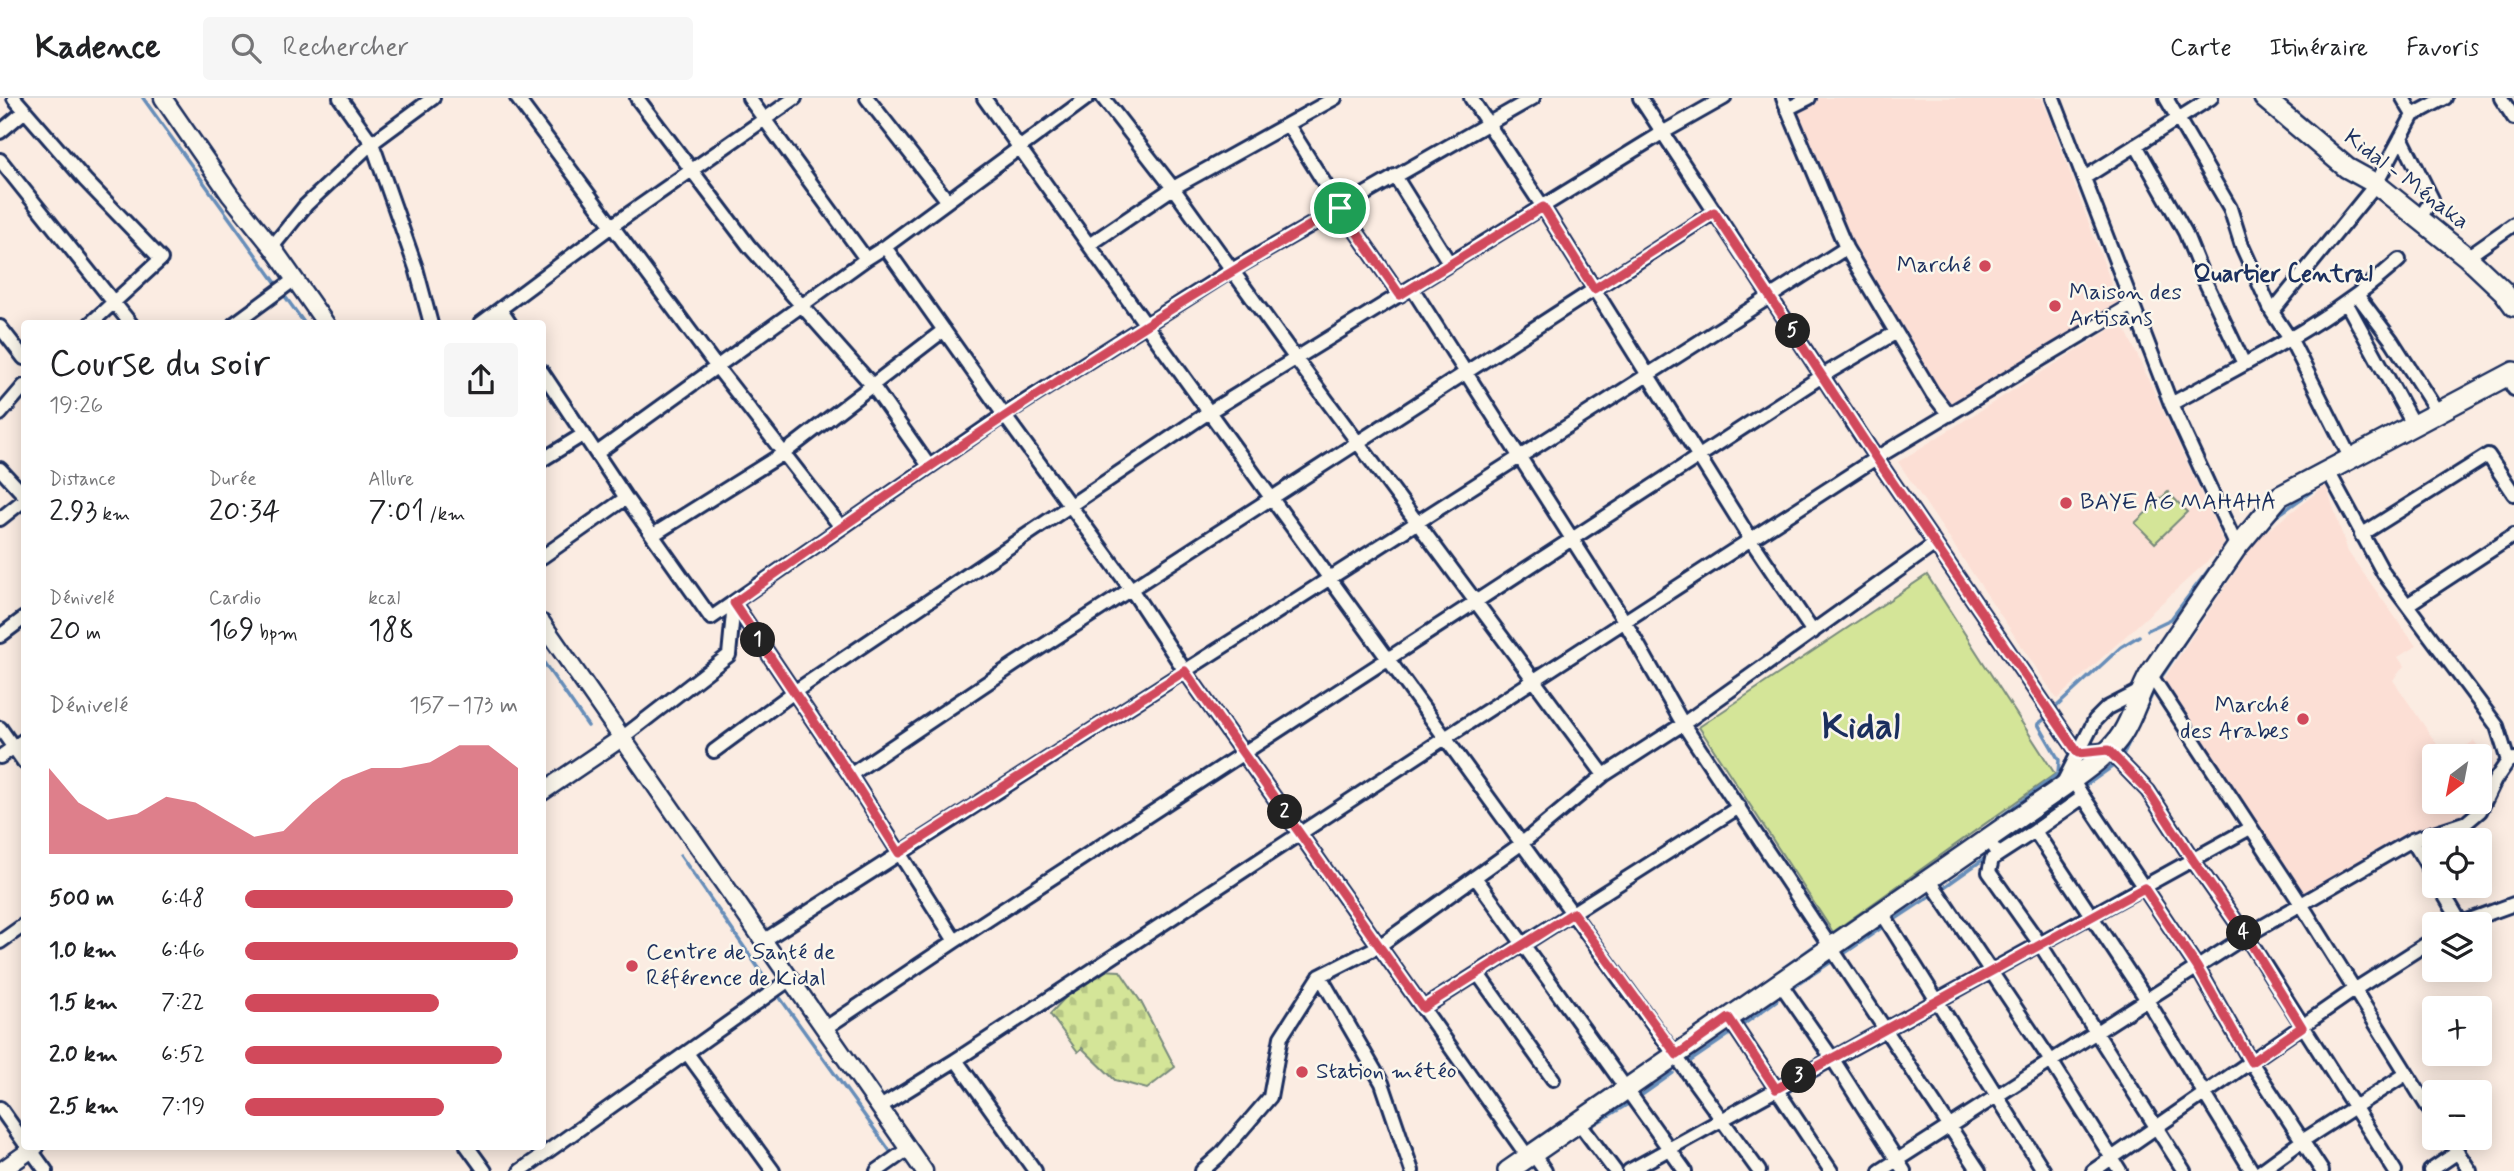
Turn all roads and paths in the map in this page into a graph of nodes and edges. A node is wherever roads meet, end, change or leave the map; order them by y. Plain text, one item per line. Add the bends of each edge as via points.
1 (14, 98) edge
2 (163, 98) edge
3 (340, 98) edge
4 (433, 98) edge
5 (517, 98) edge
6 (637, 98) edge
7 (749, 98) edge
8 (795, 98) edge
9 (867, 98) edge
10 (984, 98) edge
11 (1087, 98) edge
12 (1103, 98) edge
13 (1335, 98) edge
14 (1471, 98) edge
15 (1533, 98) edge
16 (1640, 98) edge
17 (1724, 98) edge
18 (1809, 98) edge
19 (2053, 98) edge
20 (2166, 98) edge
21 (2211, 98) edge
22 (2264, 98) edge
23 (2403, 98) edge
24 (2501, 98) edge
25 (2441, 99) edge
26 (1785, 103) edge
27 (25, 111) junction
28 (2413, 115) junction
29 (2514, 118) edge
30 (2178, 119) junction
31 (765, 120) junction
32 (1488, 124) junction
33 (1288, 125) junction
34 (0, 132) edge
35 (1662, 134) junction
36 (2401, 137) junction
37 (372, 143) junction
38 (2136, 145) junction
39 (1019, 148) junction
40 (0, 160) edge
41 (690, 170) junction
42 (1395, 176) junction
43 (2084, 178) junction
44 (2376, 184) junction
45 (1173, 188) junction
46 (947, 200) junction
47 (1543, 207) junction
48 (1340, 208) junction
49 (1714, 212) junction
50 (2420, 218) junction
51 (2514, 224) edge
52 (612, 225) junction
53 (1089, 244) junction
54 (272, 247) junction
55 (885, 247) junction
56 (1846, 248) junction
57 (2468, 257) junction
58 (866, 259) junction
59 (2399, 260) dead end
60 (1450, 264) junction
61 (1232, 270) junction
62 (295, 279) junction
63 (1412, 288) junction
64 (1594, 289) junction
65 (1400, 295) junction
66 (1769, 296) junction
67 (2352, 300) junction
68 (113, 303) junction
69 (2133, 304) junction
70 (802, 306) junction
71 (2514, 306) edge
72 (500, 309) junction
73 (2272, 312) junction
74 (94, 320) edge
75 (128, 320) edge
76 (239, 320) edge
77 (323, 320) edge
78 (431, 320) edge
79 (485, 320) edge
80 (507, 320) edge
81 (1146, 325) junction
82 (0, 327) edge
83 (944, 330) junction
84 (1895, 332) junction
85 (2290, 339) junction
86 (21, 354) edge
87 (1296, 359) junction
88 (2244, 364) junction
89 (716, 366) junction
90 (1466, 372) junction
91 (1647, 374) junction
92 (1822, 376) junction
93 (546, 378) edge
94 (2512, 379) edge
95 (872, 385) junction
96 (21, 390) edge
97 (2172, 404) junction
98 (1209, 412) junction
99 (2438, 413) junction
100 (0, 414) edge
101 (1004, 415) junction
102 (1949, 415) junction
103 (2414, 426) junction
104 (584, 434) junction
105 (1357, 442) junction
106 (597, 453) junction
107 (784, 453) junction
108 (1519, 456) junction
109 (1699, 457) junction
110 (546, 458) edge
111 (1876, 458) junction
112 (2351, 459) junction
113 (929, 466) junction
114 (0, 469) edge
115 (2328, 471) junction
116 (2512, 485) edge
117 (21, 494) edge
118 (626, 498) junction
119 (1271, 498) junction
120 (21, 500) edge
121 (1072, 504) junction
122 (0, 519) edge
123 (1417, 522) junction
124 (841, 527) junction
125 (653, 535) junction
126 (2361, 535) junction
127 (2514, 536) edge
128 (1572, 539) junction
129 (1751, 540) junction
130 (1935, 544) junction
131 (2237, 547) junction
132 (546, 554) edge
133 (1330, 578) junction
134 (1131, 589) junction
135 (1476, 602) junction
136 (734, 603) junction
137 (2407, 606) junction
138 (21, 620) edge
139 (1625, 622) junction
140 (546, 629) edge
141 (1813, 632) junction
142 (0, 636) edge
143 (1388, 659) junction
144 (1185, 671) junction
145 (1534, 680) junction
146 (2145, 682) junction
147 (794, 692) junction
148 (1683, 724) junction
149 (0, 729) edge
150 (623, 737) junction
151 (1445, 738) junction
152 (19, 744) edge
153 (2108, 750) junction
154 (714, 751) dead end
155 (2078, 753) junction
156 (1244, 754) junction
157 (0, 757) edge
158 (2511, 760) edge
159 (850, 775) junction
160 (1604, 775) junction
161 (2066, 784) junction
162 (546, 789) edge
163 (2083, 797) junction
164 (1739, 807) junction
165 (2250, 828) junction
166 (2035, 831) junction
167 (1300, 834) junction
168 (2412, 840) junction
169 (1521, 844) junction
170 (1993, 847) junction
171 (899, 853) junction
172 (2422, 857) edge
173 (2193, 860) junction
174 (1475, 877) junction
175 (1929, 879) junction
176 (2144, 888) junction
177 (2301, 904) junction
178 (2514, 904) edge
179 (1881, 912) junction
180 (2491, 912) edge
181 (1573, 913) junction
182 (2090, 916) junction
183 (21, 927) edge
184 (2246, 936) junction
185 (763, 941) junction
186 (954, 941) junction
187 (0, 942) edge
188 (2040, 944) junction
189 (1523, 945) junction
190 (1379, 946) junction
191 (1833, 947) junction
192 (2422, 947) edge
193 (2197, 967) junction
194 (1990, 971) junction
195 (1478, 974) junction
196 (1320, 976) junction
197 (789, 980) junction
198 (1780, 983) junction
199 (2354, 990) junction
200 (2147, 1000) junction
201 (1936, 1001) junction
202 (1423, 1008) junction
203 (1729, 1018) junction
204 (2302, 1027) junction
205 (1886, 1028) junction
206 (824, 1029) junction
207 (2095, 1033) junction
208 (687, 1053) junction
209 (1677, 1055) junction
210 (1832, 1058) junction
211 (956, 1060) junction
212 (2051, 1061) junction
213 (2251, 1062) junction
214 (2406, 1074) junction
215 (1553, 1079) dead end
216 (1776, 1089) junction
217 (1627, 1090) junction
218 (2205, 1094) junction
219 (1998, 1095) junction
220 (2422, 1099) edge
221 (880, 1107) junction
222 (2354, 1107) junction
223 (0, 1108) edge
224 (1721, 1119) junction
225 (1579, 1123) junction
226 (1949, 1126) junction
227 (2157, 1128) junction
228 (21, 1135) edge
229 (2302, 1141) junction
230 (1669, 1148) junction
231 (908, 1149) junction
232 (25, 1150) edge
233 (33, 1150) edge
234 (470, 1150) edge
235 (2458, 1152) joint
236 (1530, 1156) junction
237 (2112, 1158) junction
238 (1900, 1166) edge
239 (1, 1171) edge
240 (46, 1171) edge
241 (485, 1171) edge
242 (520, 1171) edge
243 (773, 1171) edge
244 (877, 1171) edge
245 (924, 1171) edge
246 (1034, 1171) edge
247 (1202, 1171) edge
248 (1412, 1171) edge
249 (1508, 1171) edge
250 (1545, 1171) edge
251 (1615, 1171) edge
252 (1629, 1171) edge
253 (1685, 1171) edge
254 (1759, 1171) edge
255 (1831, 1171) edge
256 (1880, 1171) edge
257 (1979, 1171) edge
258 (2044, 1171) edge
259 (2093, 1171) edge
260 (2120, 1171) edge
261 (2184, 1171) edge
262 (2252, 1171) edge
263 (2260, 1171) edge
264 (2322, 1171) edge
265 (2395, 1171) edge
266 (2430, 1171) edge
267 (2470, 1171) edge

1 - 27 street
2 - 54 street
3 - 37 street
4 - 37 street
5 - 52 street
6 - 41 street
7 - 31 street
8 - 31 street
9 - 46 street
10 - 39 street
11 - 39 street
12 - 45 street
13 - 33 street
14 - 32 street
15 - 32 street
16 - 35 street
17 - 35 street
18 - 26 street
19 - 43 street
20 - 30 street
21 - 30 street
22 - 44 main road, Kidal - Ménaka via 2347,168
23 - 28 street
24 - 29 street
25 - 28 street
26 - 56 street
27 - 34 street
27 - 68 street via 160,259
28 - 36 street
30 - 38 street
30 - 73 street via 2230,208
31 - 41 street
31 - 58 street
32 - 42 street
32 - 47 street
33 - 45 street
33 - 48 street
35 - 47 street
35 - 49 street
36 - 44 street
36 - 50 street via 2432,199
37 - 54 street via 306,205
37 - 78 street
38 - 43 street
38 - 88 street via 2185,232
39 - 46 street
39 - 53 street
40 - 68 street
41 - 52 street
41 - 70 street
42 - 48 street
42 - 60 street
43 - 69 street
44 - 50 main road, Kidal - Ménaka
44 - 73 street
45 - 53 street
45 - 61 street
46 - 55 street
47 - 60 street
47 - 64 street
48 - 61 street
48 - 65 street
49 - 64 street
49 - 66 street
50 - 57 main road, Kidal - Ménaka
51 - 57 street
52 - 72 street
52 - 89 street
53 - 81 street
54 - 62 street
55 - 58 street
55 - 83 street
56 - 66 street
56 - 84 street
57 - 71 main road, Kidal - Ménaka
58 - 70 street
59 - 67 street
60 - 63 street
61 - 81 street
61 - 87 street
62 - 76 street
62 - 77 street
63 - 65 street
63 - 90 street
64 - 90 street
64 - 91 street
65 - 87 street
66 - 91 street
66 - 92 street
67 - 85 street
67 - 99 street via 2392,341
67 - 103 street
68 - 74 street
68 - 75 street
69 - 97 street
69 - 102 street
70 - 89 street
70 - 95 street
72 - 79 street
72 - 80 street
73 - 85 street
81 - 98 street
81 - 101 street
82 - 86 street
83 - 95 street
83 - 101 street
84 - 92 street
84 - 102 street
85 - 88 street
85 - 112 street
87 - 98 street
87 - 105 street
88 - 97 street
89 - 106 street
89 - 107 street
90 - 105 street
90 - 108 street
91 - 108 street
91 - 109 street
92 - 109 street
92 - 111 street
93 - 104 street
94 - 99 main road
95 - 107 street
95 - 113 street
96 - 100 street
97 - 131 street
98 - 119 street
98 - 121 street
99 - 103 main road
101 - 113 street
101 - 121 street
102 - 111 street
103 - 112 main road
104 - 106 street
104 - 110 street
105 - 119 street
105 - 123 street
106 - 118 street
107 - 124 street
107 - 125 street
108 - 123 street
108 - 128 street
109 - 128 street
109 - 129 street
111 - 129 street
111 - 130 street
112 - 115 main road
113 - 124 street
114 - 117 street
115 - 126 street
115 - 131 main road via 2280,496
116 - 126 street via 2488,455
118 - 125 street
118 - 132 street
119 - 133 street
119 - 134 street
120 - 122 street
121 - 134 street
121 - 147 street
123 - 133 street
123 - 135 street
124 - 136 street
125 - 136 street via 711,618
126 - 137 street
127 - 137 street
128 - 135 street
128 - 139 street
129 - 139 street
129 - 141 street
130 - 141 street
130 - 155 street
131 - 146 main road
133 - 143 street
133 - 144 street
134 - 144 street
134 - 159 street
135 - 143 street
135 - 145 street
136 - 147 street
136 - 150 street via 729,655
137 - 158 street via 2497,726
138 - 142 street
139 - 145 street
139 - 148 street
140 - 150 street
141 - 148 street
143 - 151 street
143 - 156 street
144 - 156 street
144 - 171 street
145 - 151 street
145 - 160 street
146 - 153 main road via 2123,733
146 - 155 street via 2095,720
146 - 165 street
147 - 154 street
147 - 159 street
148 - 160 street
148 - 164 street
149 - 152 street
150 - 162 street
150 - 185 street
151 - 167 street
151 - 169 street
152 - 157 street
153 - 155 street
153 - 161 main road
153 - 173 street via 2148,791
155 - 161 street
156 - 167 street
156 - 186 street
158 - 168 street via 2480,811 2467,822
159 - 171 street
160 - 169 street
161 - 163 street
161 - 170 main road
163 - 166 street
163 - 176 street
164 - 181 street
164 - 191 street
165 - 173 street
165 - 177 street
166 - 170 street
166 - 182 street
167 - 190 street
167 - 211 street
168 - 172 street
168 - 177 street
169 - 174 street
169 - 181 street
170 - 175 main road
170 - 188 street via 1989,872
171 - 185 street
171 - 186 street
173 - 176 street
173 - 184 street
174 - 189 street
174 - 190 street
175 - 179 main road
175 - 194 street
176 - 182 street
176 - 193 street
177 - 184 street
177 - 199 street
178 - 180 street
179 - 191 main road
179 - 201 street
181 - 189 street
181 - 209 street
182 - 188 street
182 - 200 street
183 - 187 street
184 - 193 street
184 - 204 street
185 - 197 street
186 - 206 street
188 - 194 street
188 - 207 street
189 - 195 street
189 - 217 street
190 - 196 street
190 - 202 street
191 - 198 main road
191 - 205 street
192 - 199 street
193 - 200 street
193 - 213 street
194 - 201 street
194 - 212 street
195 - 202 street
195 - 215 street
196 - 247 street via 1281,1037 1270,1097
196 - 248 street via 1382,1083
197 - 206 street
197 - 208 street
198 - 203 main road
198 - 210 street
199 - 204 street
199 - 214 street
200 - 207 street
200 - 218 street
201 - 205 street
201 - 219 street
202 - 236 street
203 - 209 main road
203 - 216 street
204 - 213 street
204 - 222 street
205 - 210 street
205 - 226 street
206 - 221 street
207 - 212 street
207 - 227 street
208 - 242 street
208 - 243 street
209 - 217 main road
209 - 224 street
210 - 216 street
210 - 238 street
211 - 221 street
211 - 246 street
212 - 219 street
212 - 237 street
213 - 218 street
213 - 229 street
214 - 220 street
214 - 222 street
216 - 224 street
216 - 255 street
217 - 225 main road
217 - 230 street
218 - 227 street
218 - 262 street
219 - 226 street
219 - 258 street
221 - 231 street
222 - 229 street
222 - 265 street
223 - 228 street
224 - 230 street
224 - 254 street
225 - 236 main road
225 - 251 street
226 - 238 street
226 - 257 street
227 - 237 street
227 - 261 street
229 - 263 street
229 - 264 street
230 - 252 street
230 - 253 street
231 - 244 street
231 - 245 street
232 - 239 street
233 - 240 street
234 - 241 street
235 - 266 street
235 - 267 street
236 - 249 main road
236 - 250 street
237 - 259 street
237 - 260 street
238 - 256 street

